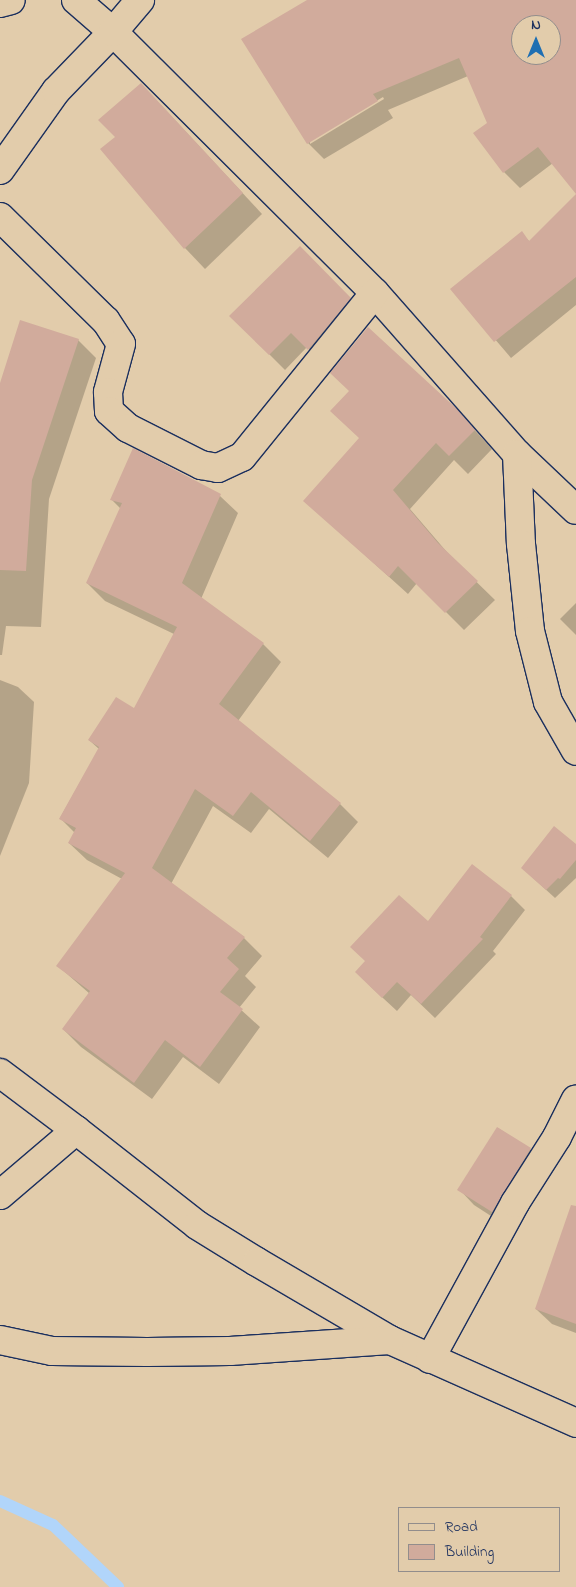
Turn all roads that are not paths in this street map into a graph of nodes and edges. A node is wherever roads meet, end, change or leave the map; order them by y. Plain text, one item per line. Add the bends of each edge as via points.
1 (10, 0) edge
2 (76, 0) edge
3 (140, 0) edge
4 (0, 3) edge
5 (113, 32) junction
6 (0, 170) edge
7 (0, 217) edge
8 (375, 293) junction
9 (517, 454) junction
10 (576, 510) edge
11 (576, 751) edge
12 (0, 1073) edge
13 (576, 1100) edge
14 (76, 1130) junction
15 (0, 1195) edge
16 (0, 1340) edge
17 (390, 1340) junction
18 (430, 1359) junction
19 (576, 1423) edge

1 - 4 street
2 - 5 street
3 - 5 street
5 - 6 street via 56,91
5 - 8 street
7 - 8 street via 106,321 121,344 108,392 109,411 128,428 201,466 218,468 242,456
8 - 9 street
9 - 10 street
9 - 11 street via 521,544 530,631 548,702
12 - 14 street
13 - 18 street via 557,1137 515,1203
14 - 15 street
14 - 17 street via 197,1225
16 - 17 street via 52,1351 147,1352 230,1351
17 - 18 street
18 - 19 street

